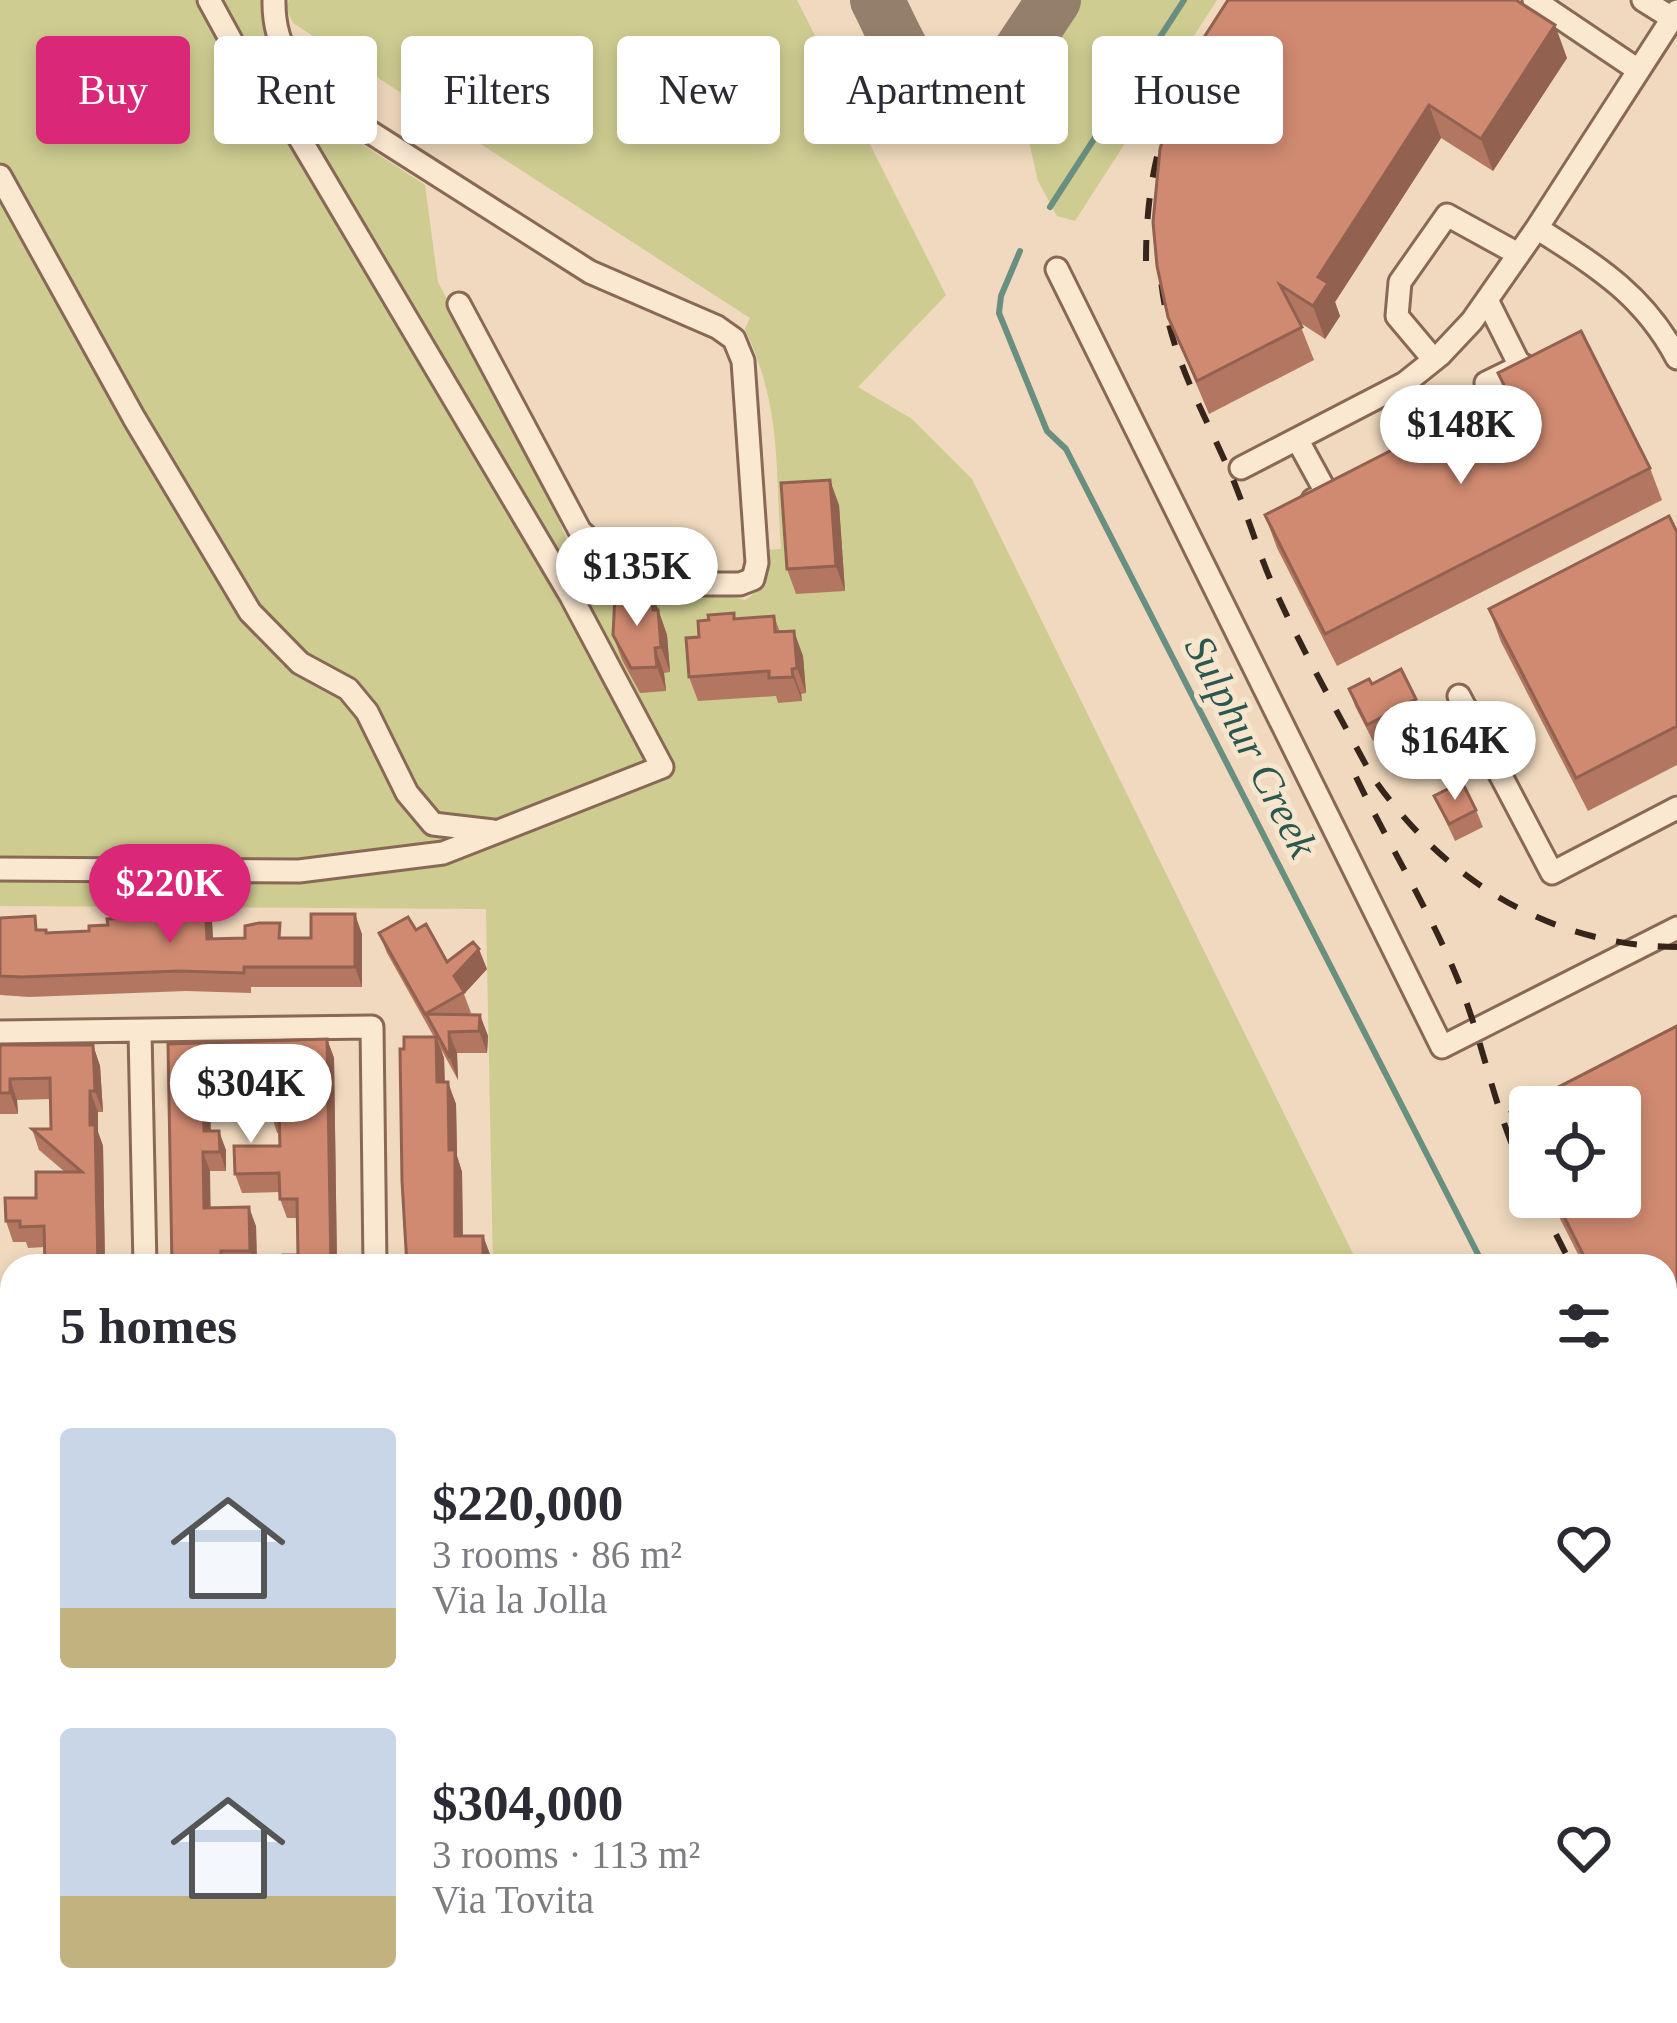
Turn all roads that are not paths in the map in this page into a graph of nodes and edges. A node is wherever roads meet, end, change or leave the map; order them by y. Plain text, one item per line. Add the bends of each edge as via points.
1 (209, 0) edge
2 (274, 0) edge
3 (1534, 0) edge
4 (1643, 0) edge
5 (1675, 14) edge
6 (1639, 70) junction
7 (0, 176) edge
8 (1537, 228) junction
9 (1518, 254) junction
10 (1057, 269) dead end
11 (1487, 300) junction
12 (459, 304) dead end
13 (1677, 358) edge
14 (1434, 359) junction
15 (1486, 383) dead end
16 (1298, 439) junction
17 (1241, 468) dead end
18 (1285, 513) edge
19 (640, 577) junction
20 (571, 596) junction
21 (1459, 696) dead end
22 (1677, 808) edge
23 (494, 832) junction
24 (0, 869) edge
25 (1677, 928) edge
26 (0, 1032) edge
27 (140, 1032) junction
28 (146, 1254) edge
29 (375, 1254) edge

1 - 20 street
2 - 19 street via 282,51 337,111 526,235 717,327 739,346 753,579 663,584
3 - 6 street
4 - 5 street
5 - 6 street
6 - 8 street
7 - 23 street via 250,612 300,663 348,689 433,824
8 - 9 street
8 - 13 street via 1612,276 1659,325
9 - 11 street
9 - 14 street via 1447,215 1400,282 1397,316
10 - 25 street via 1442,1047
11 - 14 street
11 - 15 street via 1529,361
12 - 19 street via 580,531
14 - 16 street
16 - 17 street
16 - 18 street via 1327,494
19 - 20 street
20 - 23 street via 662,767
21 - 22 street via 1552,873
23 - 24 street via 443,853 298,871
26 - 27 street
27 - 28 street
27 - 29 street via 372,1027

